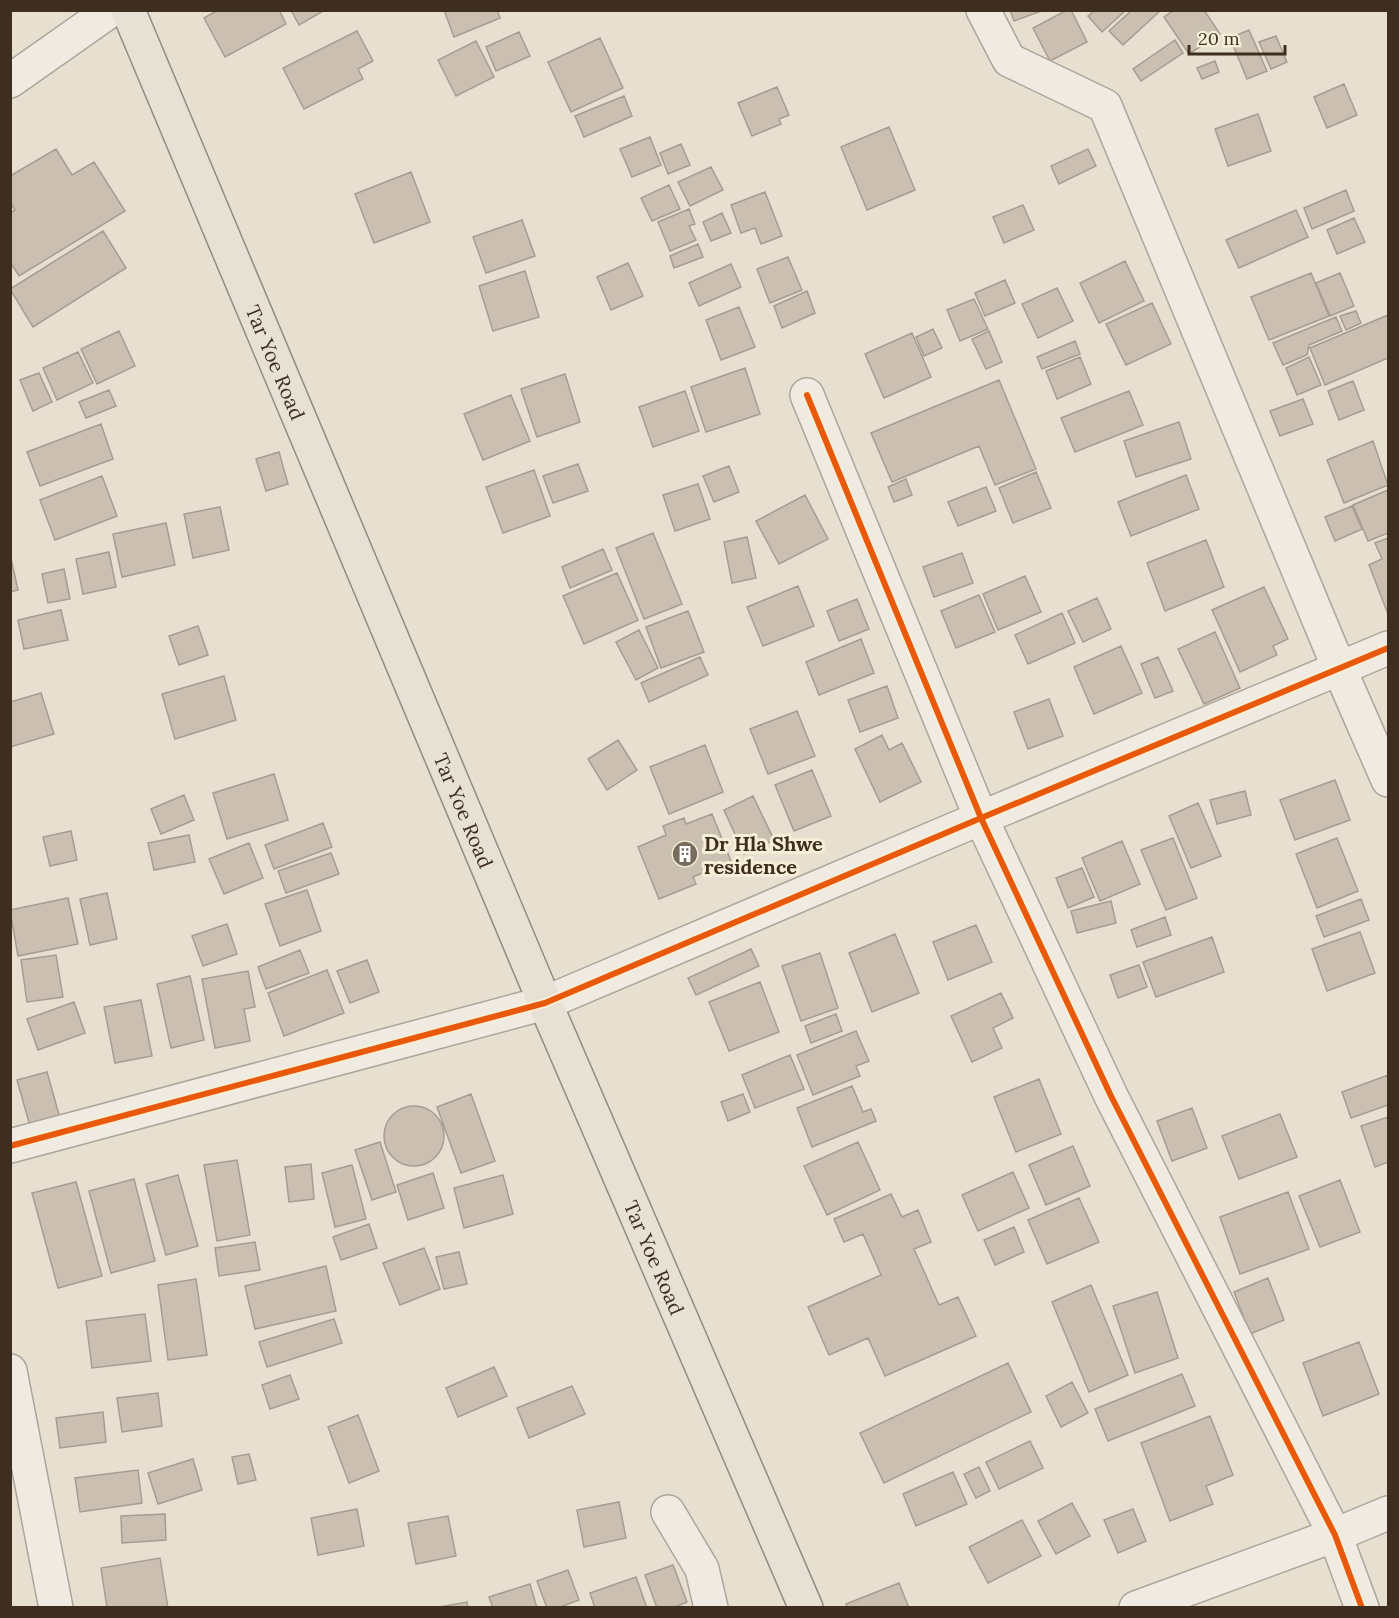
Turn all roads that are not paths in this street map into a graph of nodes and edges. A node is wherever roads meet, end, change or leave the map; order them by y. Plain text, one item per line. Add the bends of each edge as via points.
1 (111, 10) edge
2 (128, 10) edge
3 (983, 10) edge
4 (10, 81) edge
5 (807, 395) dead end
6 (1389, 648) edge
7 (1339, 668) junction
8 (1389, 780) edge
9 (981, 818) junction
10 (545, 1003) junction
11 (10, 1146) edge
12 (10, 1371) edge
13 (668, 1512) dead end
14 (1389, 1513) edge
15 (1335, 1535) junction
16 (56, 1608) edge
17 (711, 1608) edge
18 (806, 1608) edge
19 (1136, 1608) edge
20 (1362, 1608) edge

1 - 4 street
2 - 10 main road, Tar Yoe Road
3 - 7 street via 1009,60 1105,106
5 - 9 street
6 - 7 street
7 - 8 street
7 - 9 street
9 - 10 street
9 - 15 street via 1111,1096
10 - 11 street
10 - 18 main road, Tar Yoe Road
12 - 16 street
13 - 17 street via 702,1569
14 - 15 street
15 - 19 street
15 - 20 street

